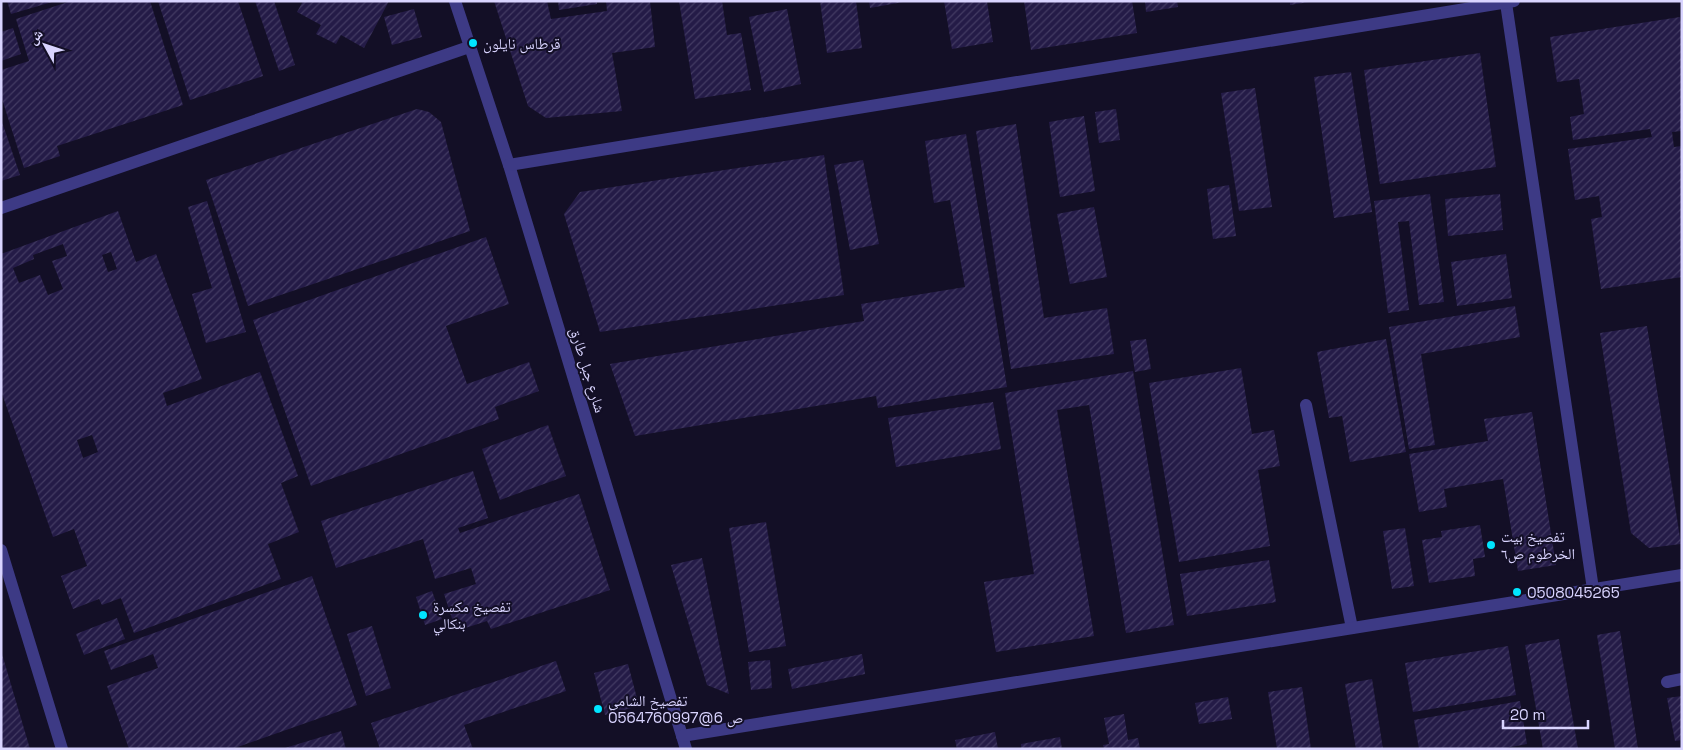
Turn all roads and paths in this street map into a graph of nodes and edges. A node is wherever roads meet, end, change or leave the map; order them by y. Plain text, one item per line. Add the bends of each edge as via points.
1 (455, 1) edge
2 (1510, 2) edge
3 (470, 47) junction
4 (509, 165) junction
5 (1, 208) edge
6 (1306, 405) dead end
7 (1, 550) edge
8 (4, 572) edge
9 (1682, 575) edge
10 (1593, 589) junction
11 (1352, 628) junction
12 (1682, 679) edge
13 (1667, 682) dead end
14 (684, 742) edge
15 (62, 749) edge

1 - 3 street, شارع جبل طارق
2 - 4 street
2 - 10 street
3 - 4 street, شارع جبل طارق
3 - 5 street
4 - 14 street, شارع جبل طارق
6 - 11 street
7 - 8 street
8 - 15 street
9 - 10 street
10 - 11 street
11 - 14 street
12 - 13 street

